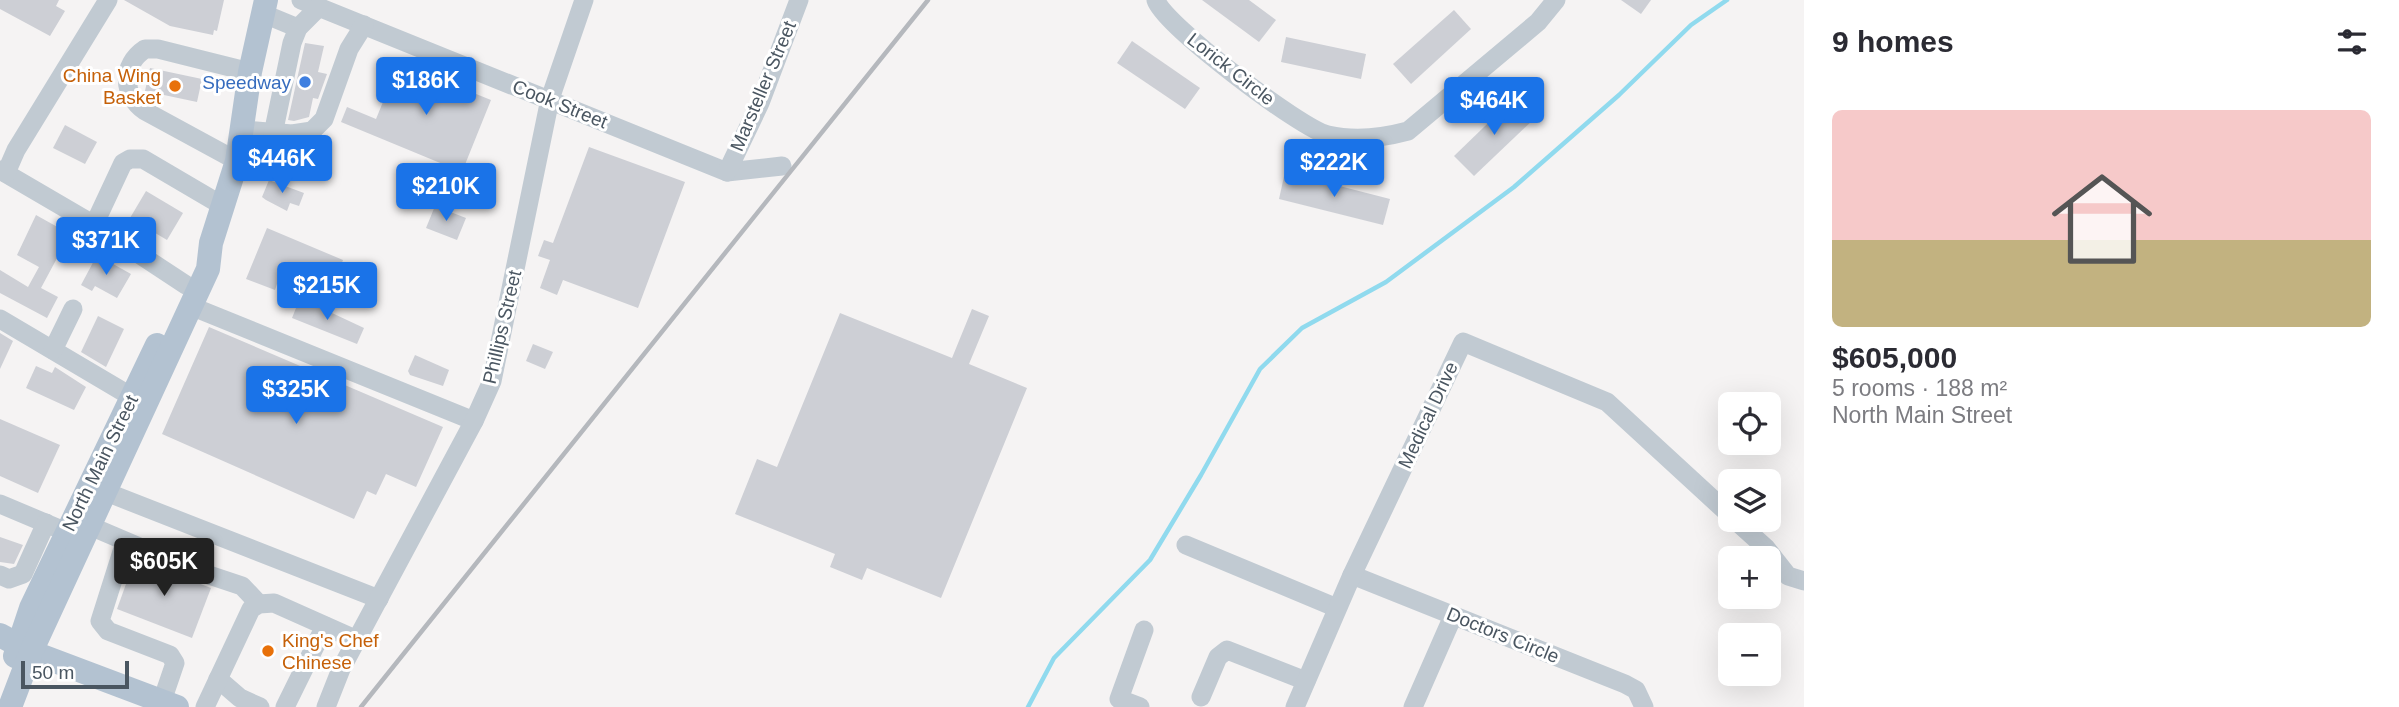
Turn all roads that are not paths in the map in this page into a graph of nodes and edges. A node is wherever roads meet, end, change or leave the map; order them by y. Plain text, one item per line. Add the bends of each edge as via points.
1 (108, 0) edge
2 (584, 0) edge
3 (799, 0) edge
4 (1156, 0) edge
5 (1556, 0) edge
6 (310, 3) edge
7 (265, 7) edge
8 (364, 25) junction
9 (298, 29) junction
10 (250, 72) junction
11 (550, 99) junction
12 (243, 130) junction
13 (274, 134) junction
14 (237, 161) junction
15 (782, 166) dead end
16 (3, 172) edge
17 (727, 172) junction
18 (223, 206) junction
19 (94, 225) junction
20 (190, 296) junction
21 (73, 309) dead end
22 (0, 320) edge
23 (53, 350) junction
24 (132, 397) junction
25 (474, 421) junction
26 (106, 492) junction
27 (0, 504) edge
28 (1718, 504) edge
29 (68, 527) junction
30 (1748, 532) edge
31 (125, 542) junction
32 (1186, 545) dead end
33 (3, 574) edge
34 (1352, 575) junction
35 (1804, 580) edge
36 (379, 599) junction
37 (259, 604) junction
38 (1337, 608) junction
39 (1453, 616) junction
40 (325, 626) junction
41 (1144, 630) dead end
42 (357, 640) junction
43 (17, 644) edge
44 (218, 679) junction
45 (1306, 681) junction
46 (0, 689) edge
47 (1201, 697) dead end
48 (172, 705) edge
49 (10, 707) edge
50 (205, 707) edge
51 (260, 707) edge
52 (285, 707) edge
53 (326, 707) edge
54 (1140, 707) edge
55 (1295, 707) edge
56 (1413, 707) edge
57 (1644, 707) edge

1 - 16 street
2 - 11 street, Phillips Street
3 - 17 street, Marsteller Street via 760,103
4 - 5 street, Lorick Circle via 1178,28 1300,122 1326,135 1354,138 1408,131 1538,22
6 - 8 street, Cook Street
6 - 9 street
7 - 9 street
7 - 10 main road, North Main Street
8 - 11 street, Cook Street
8 - 13 street via 349,49 324,119 312,131
9 - 13 street
10 - 12 main road, North Main Street
10 - 14 street via 145,49 131,64 127,82 134,103 145,111
11 - 17 street, Cook Street
11 - 25 street, Phillips Street via 499,359
12 - 13 street
12 - 14 main road, North Main Street
14 - 18 main road, North Main Street
15 - 17 street, Cook Street
16 - 19 street
18 - 19 street via 143,159 130,159 123,163
18 - 20 main road, North Main Street via 211,243 196,260
19 - 20 street
20 - 24 main road, North Main Street
20 - 25 street
20 - 26 main road, North Main Street
21 - 23 street
22 - 23 street
23 - 24 street
24 - 29 main road, North Main Street
25 - 36 street, Phillips Street
26 - 29 main road, North Main Street
26 - 36 street
27 - 29 street
28 - 34 street, Medical Drive via 1607,402 1463,342
29 - 31 street
29 - 33 street via 23,574
29 - 43 main road, North Main Street
30 - 35 street via 1788,576
31 - 37 street via 242,586
31 - 48 street via 100,621 108,631 170,655 175,663
32 - 38 street
34 - 38 street, Medical Drive
34 - 39 street, Doctors Circle
36 - 42 street, Phillips Street
37 - 40 street via 274,603
37 - 44 street via 251,609
38 - 45 street, Medical Drive
39 - 56 street
39 - 57 street, Doctors Circle via 1625,684 1636,690
40 - 42 street
40 - 52 street
41 - 54 street via 1119,699
42 - 53 street, Phillips Street
43 - 46 main road, North Main Street
43 - 48 main road
43 - 49 main road
44 - 50 street
44 - 51 street via 240,698
45 - 47 street via 1233,650 1222,651
45 - 55 street, Medical Drive

